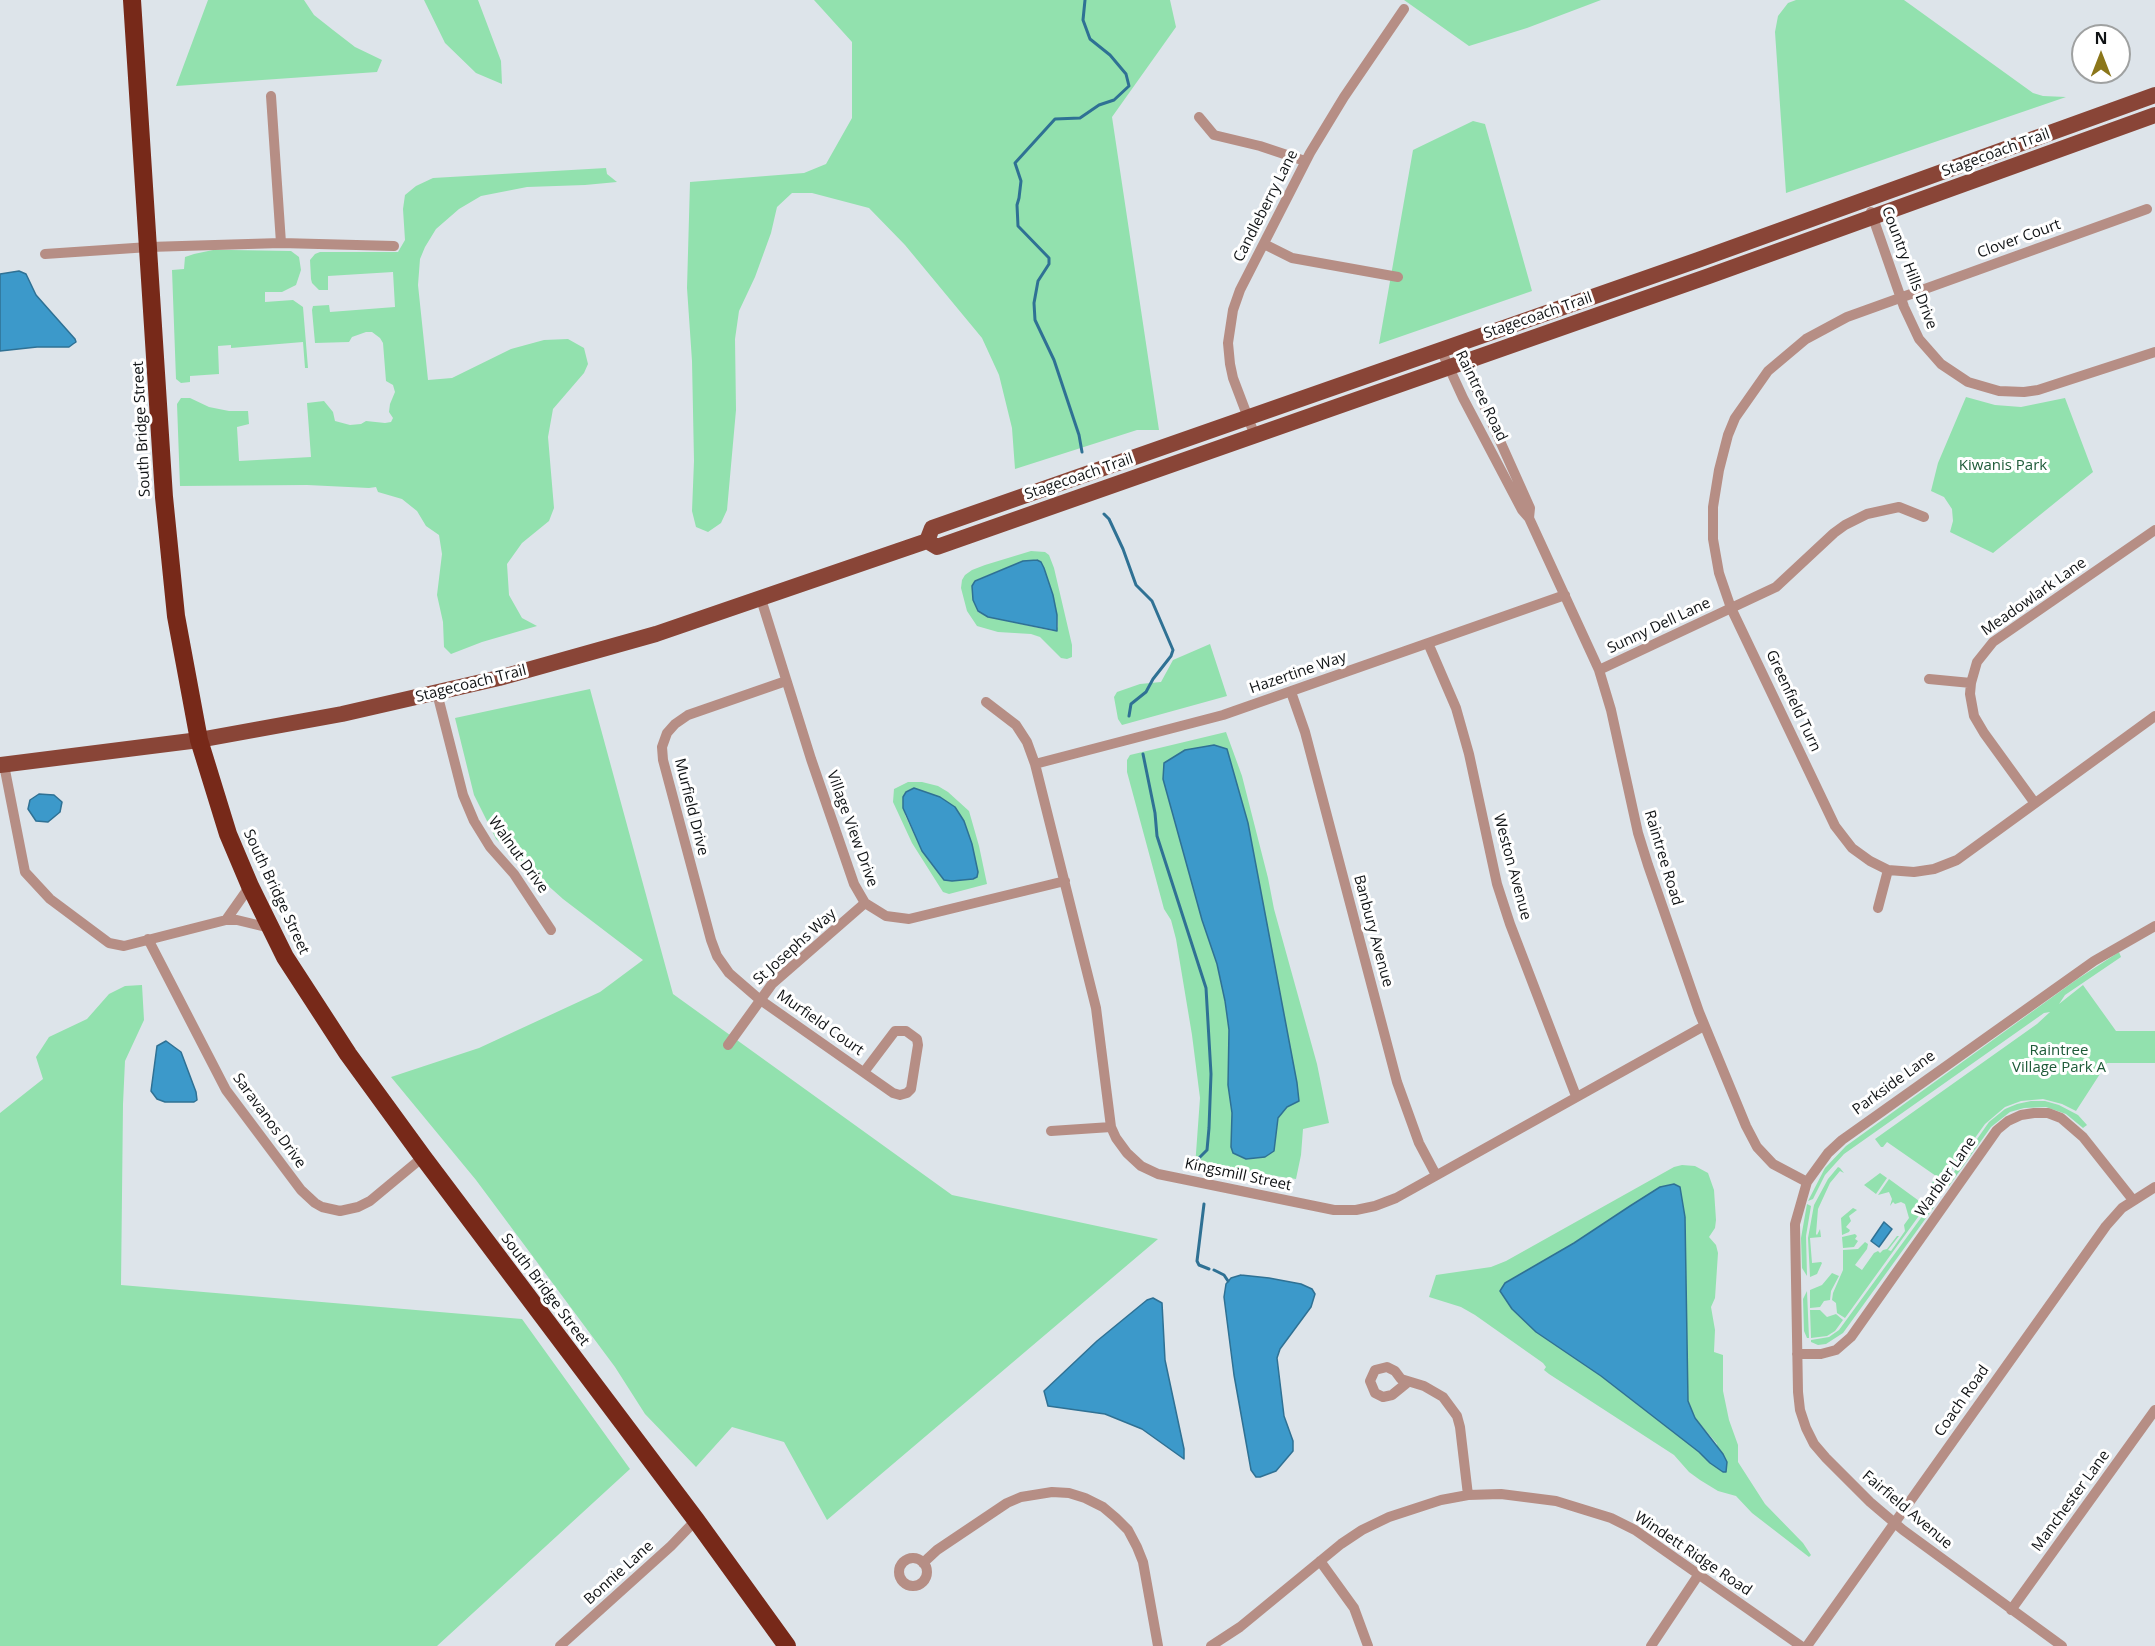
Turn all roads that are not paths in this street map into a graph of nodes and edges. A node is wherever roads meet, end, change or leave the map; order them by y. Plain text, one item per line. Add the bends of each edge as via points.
1 (132, 0) edge
2 (1404, 9) dead end
3 (2155, 95) edge
4 (271, 96) dead end
5 (2155, 115) edge
6 (1199, 117) dead end
7 (1305, 161) junction
8 (1867, 199) junction
9 (2147, 209) dead end
10 (1873, 218) junction
11 (281, 243) junction
12 (1263, 244) junction
13 (394, 246) dead end
14 (149, 247) junction
15 (45, 254) dead end
16 (1398, 277) dead end
17 (1901, 298) junction
18 (1460, 344) junction
19 (1441, 350) junction
20 (2155, 352) edge
21 (1466, 362) junction
22 (1448, 368) junction
23 (1248, 418) junction
24 (1255, 436) junction
25 (1924, 517) dead end
26 (1529, 518) junction
27 (2155, 530) edge
28 (927, 541) junction
29 (1565, 595) junction
30 (760, 599) junction
31 (1731, 608) junction
32 (1428, 643) junction
33 (1599, 670) junction
34 (1929, 679) dead end
35 (786, 681) junction
36 (1971, 683) junction
37 (1292, 692) junction
38 (437, 693) junction
39 (986, 702) dead end
40 (2155, 716) edge
41 (199, 740) junction
42 (1035, 764) junction
43 (2, 765) edge
44 (2034, 802) junction
45 (1888, 870) junction
46 (1065, 881) junction
47 (250, 886) junction
48 (865, 903) junction
49 (1878, 908) dead end
50 (226, 920) junction
51 (2155, 926) edge
52 (270, 928) junction
53 (551, 930) dead end
54 (148, 939) junction
55 (759, 999) junction
56 (1704, 1026) junction
57 (728, 1045) dead end
58 (864, 1072) junction
59 (1576, 1096) junction
60 (1111, 1127) junction
61 (1051, 1131) dead end
62 (423, 1157) junction
63 (1436, 1175) junction
64 (1807, 1182) junction
65 (2155, 1187) edge
66 (2133, 1200) junction
67 (1797, 1354) junction
68 (1408, 1382) dead end
69 (2155, 1410) edge
70 (1468, 1495) junction
71 (696, 1520) junction
72 (1894, 1523) junction
73 (1320, 1561) junction
74 (923, 1563) dead end
75 (1699, 1574) junction
76 (2011, 1610) junction
77 (560, 1646) edge
78 (787, 1646) edge
79 (1158, 1646) edge
80 (1211, 1646) edge
81 (1368, 1646) edge
82 (1651, 1646) edge
83 (1802, 1646) edge
84 (1807, 1646) edge
85 (2062, 1646) edge

1 - 14 highway, South Bridge Street
2 - 7 street, Candleberry Lane
3 - 8 main road, Stagecoach Trail
4 - 11 street
5 - 10 main road, Stagecoach Trail
6 - 7 street via 1214,135
7 - 12 street, Candleberry Lane
8 - 10 street, Country Hills Drive
8 - 18 main road, Stagecoach Trail
9 - 17 street, Clover Court
10 - 17 street, Country Hills Drive
10 - 21 main road, Stagecoach Trail
11 - 13 street
11 - 14 street
12 - 16 street via 1292,258
12 - 23 street, Candleberry Lane via 1240,290 1228,343 1233,378
14 - 15 street
14 - 41 highway, South Bridge Street via 172,581
17 - 20 street, Country Hills Drive via 1914,331 1932,356 1959,377 1990,389 2038,390
17 - 31 street, Greenfield Turn via 1847,317 1806,339 1768,371 1735,418 1713,507 1719,573
18 - 19 main road, Stagecoach Trail
18 - 21 street, Raintree Road
19 - 22 street, Raintree Road
19 - 23 main road, Stagecoach Trail
21 - 22 main road, Stagecoach Trail
21 - 26 street, Raintree Road via 1530,508
22 - 24 main road, Stagecoach Trail
22 - 26 street, Raintree Road
23 - 24 street, Candleberry Lane
23 - 28 main road, Stagecoach Trail via 932,528
24 - 28 main road, Stagecoach Trail via 937,547
25 - 31 street, Sunny Dell Lane via 1899,507 1867,514 1822,543 1776,587
26 - 29 street, Raintree Road
27 - 36 street, Meadowlark Lane via 1993,642 1977,662
28 - 30 main road, Stagecoach Trail
29 - 32 street, Hazertine Way
29 - 33 street, Raintree Road
30 - 35 street, Village View Drive
30 - 38 main road, Stagecoach Trail via 576,657
31 - 33 street, Sunny Dell Lane
31 - 45 street, Greenfield Turn via 1835,826 1852,848
32 - 37 street, Hazertine Way
32 - 59 street, Weston Avenue via 1456,708 1510,924
33 - 56 street, Raintree Road via 1638,833
34 - 36 street
35 - 48 street, Village View Drive via 854,884
35 - 55 street, Murfield Drive via 688,715 667,733 662,747 717,956 729,973
36 - 44 street, Meadowlark Lane via 1971,705 1979,725
37 - 42 street, Hazertine Way via 1197,723
37 - 63 street, Banbury Avenue via 1397,1082 1419,1143
38 - 41 main road, Stagecoach Trail
38 - 53 street, Walnut Drive via 463,795 474,821
39 - 42 street, Kingsmill Street via 1016,725
40 - 44 street, Greenfield Turn
41 - 43 main road, Stagecoach Trail
41 - 47 highway, South Bridge Street
42 - 46 street, Kingsmill Street
43 - 54 street via 25,872 31,880 50,899 110,943 124,946
44 - 45 street, Greenfield Turn via 1957,860 1914,872
45 - 49 street
46 - 48 street, Village View Drive via 909,920 886,916
46 - 60 street, Kingsmill Street via 1096,1008
47 - 50 street
47 - 52 highway, South Bridge Street
48 - 55 street, St Josephs Way
50 - 52 street
50 - 54 street
51 - 64 street, Parkside Lane via 2094,961 1857,1128 1828,1153
52 - 62 highway, South Bridge Street via 317,1008
54 - 62 street, Saravanos Drive via 226,1090 315,1203 340,1211 358,1207
55 - 57 street, St Josephs Way
55 - 58 street, Murfield Court
56 - 59 street, Kingsmill Street
56 - 64 street, Raintree Road via 1757,1147 1773,1164
58 - 58 street, Murfield Court via 893,1093 907,1093 917,1039 906,1031 895,1031
59 - 63 street, Kingsmill Street
60 - 61 street
60 - 63 street, Kingsmill Street via 1126,1153 1158,1174 1334,1210 1375,1206
62 - 71 highway, South Bridge Street
64 - 67 street, Parkside Lane via 1798,1208 1794,1242
65 - 66 street, Coach Road
66 - 67 street, Warbler Lane via 2073,1127 2048,1113 2021,1115 1997,1130 1851,1337 1836,1350
66 - 72 street, Coach Road via 2106,1226
67 - 72 street, Fairfield Avenue via 1800,1410 1814,1444
68 - 70 street via 1434,1390 1457,1416
69 - 76 street, Manchester Lane
70 - 73 street, Windett Ridge Road via 1389,1517 1362,1530
70 - 75 street, Windett Ridge Road via 1531,1496 1611,1518
71 - 77 street, Bonnie Lane
71 - 78 highway, South Bridge Street
72 - 76 street, Fairfield Avenue
72 - 84 street, Coach Road
73 - 80 street, Windett Ridge Road
73 - 81 street via 1354,1608
74 - 79 street via 936,1550 1021,1497 1052,1492 1085,1498 1116,1518 1137,1547
75 - 82 street
75 - 83 street, Windett Ridge Road
76 - 85 street, Fairfield Avenue

